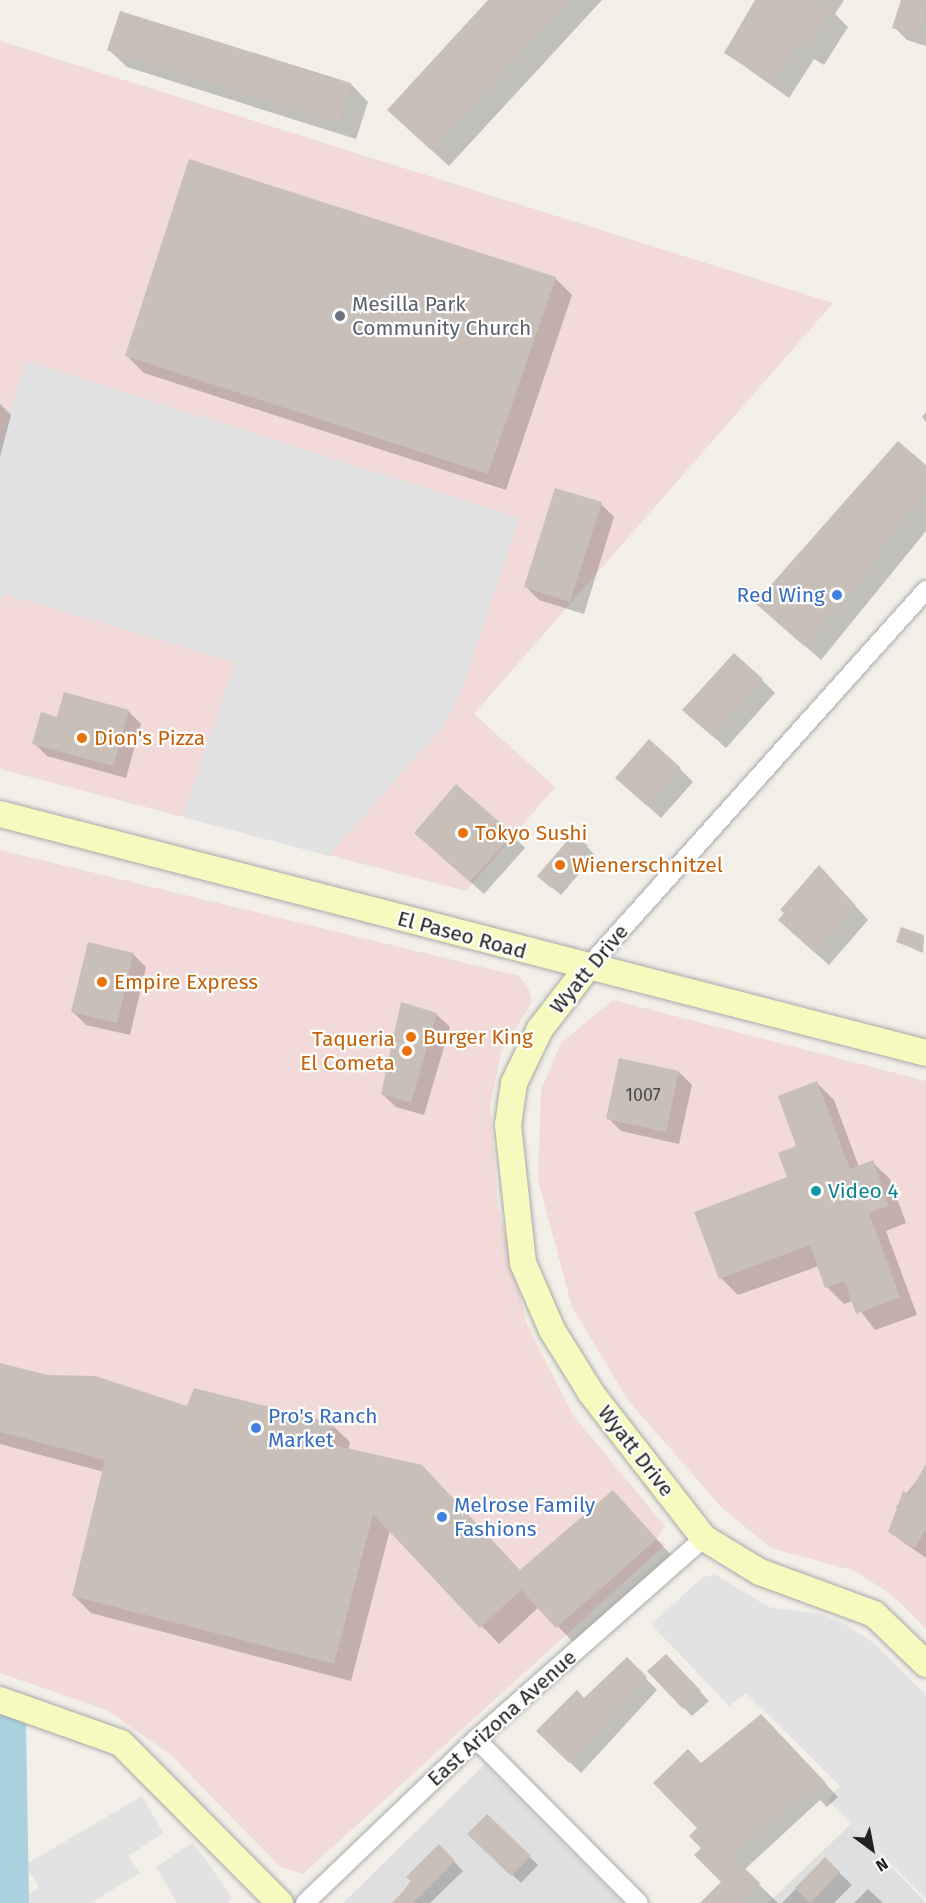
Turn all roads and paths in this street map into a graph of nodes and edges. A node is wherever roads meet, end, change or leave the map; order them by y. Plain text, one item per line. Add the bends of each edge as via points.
1 (926, 590) edge
2 (0, 814) edge
3 (587, 968) junction
4 (926, 1053) edge
5 (704, 1538) junction
6 (926, 1664) edge
7 (0, 1700) edge
8 (476, 1739) junction
9 (280, 1903) edge
10 (305, 1903) edge
11 (639, 1903) edge

1 - 3 street, Wyatt Drive
2 - 3 street, El Paseo Road
3 - 4 street, El Paseo Road
3 - 5 street, Wyatt Drive via 540,1029 514,1083 508,1125 523,1263 552,1330 591,1393
5 - 6 street via 760,1572 874,1614
5 - 8 street, East Arizona Avenue
7 - 9 street via 121,1743
8 - 10 street, East Arizona Avenue
8 - 11 street

